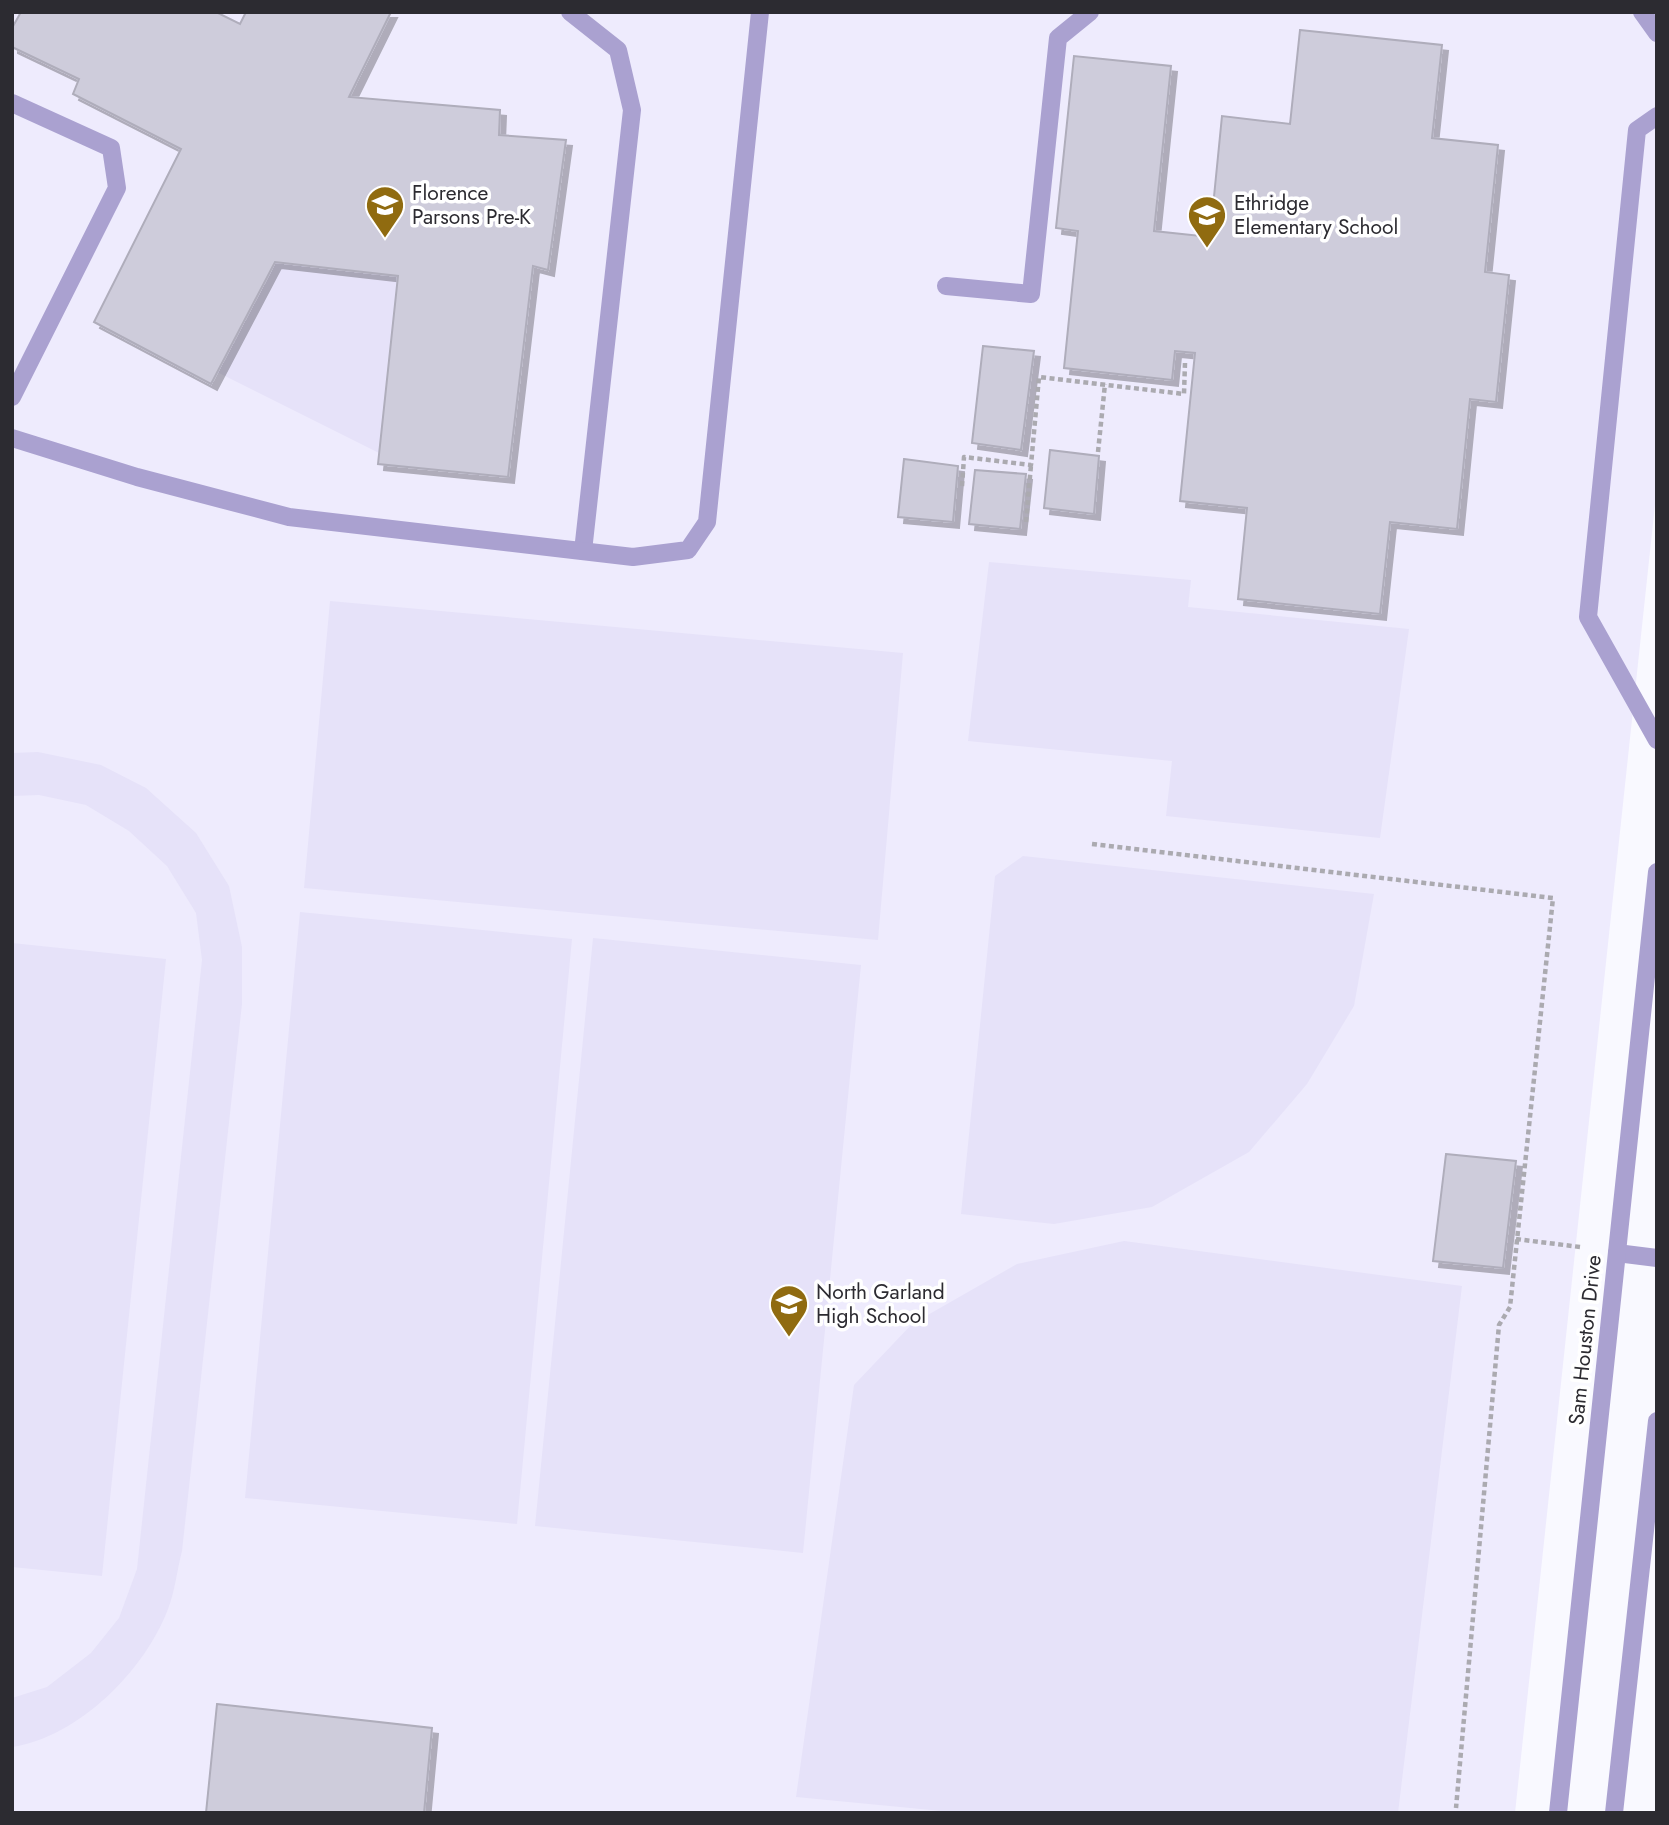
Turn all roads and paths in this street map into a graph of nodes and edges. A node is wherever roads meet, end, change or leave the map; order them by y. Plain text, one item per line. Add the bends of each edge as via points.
1 (570, 12) edge
2 (760, 12) edge
3 (1090, 12) edge
4 (1642, 12) edge
5 (1657, 33) edge
6 (12, 103) edge
7 (1657, 116) edge
8 (946, 286) dead end
9 (1185, 363) dead end
10 (1105, 384) junction
11 (12, 397) edge
12 (12, 438) edge
13 (1098, 452) dead end
14 (1031, 465) junction
15 (962, 486) dead end
16 (1026, 522) dead end
17 (583, 551) junction
18 (1657, 740) edge
19 (1092, 845) dead end
20 (1657, 872) edge
21 (1516, 1238) junction
22 (1580, 1247) dead end
23 (1617, 1253) junction
24 (1657, 1258) edge
25 (1657, 1421) edge
26 (1456, 1808) dead end
27 (1558, 1813) edge
28 (1614, 1813) edge

1 - 17 street via 618,50 632,110
2 - 17 street via 707,522 688,550 633,556
3 - 8 street via 1058,38 1031,294
4 - 5 street
6 - 11 street via 111,148 117,188
7 - 18 street via 1637,130 1588,617
9 - 10 path via 1184,394
10 - 13 path
10 - 14 path via 1040,376
12 - 17 street via 289,517
14 - 15 path via 964,457
14 - 16 path
19 - 21 path via 1553,898
20 - 23 street, Sam Houston Drive
21 - 22 path
21 - 26 path via 1510,1307 1499,1325
23 - 24 street
23 - 27 street, Sam Houston Drive
25 - 28 street

